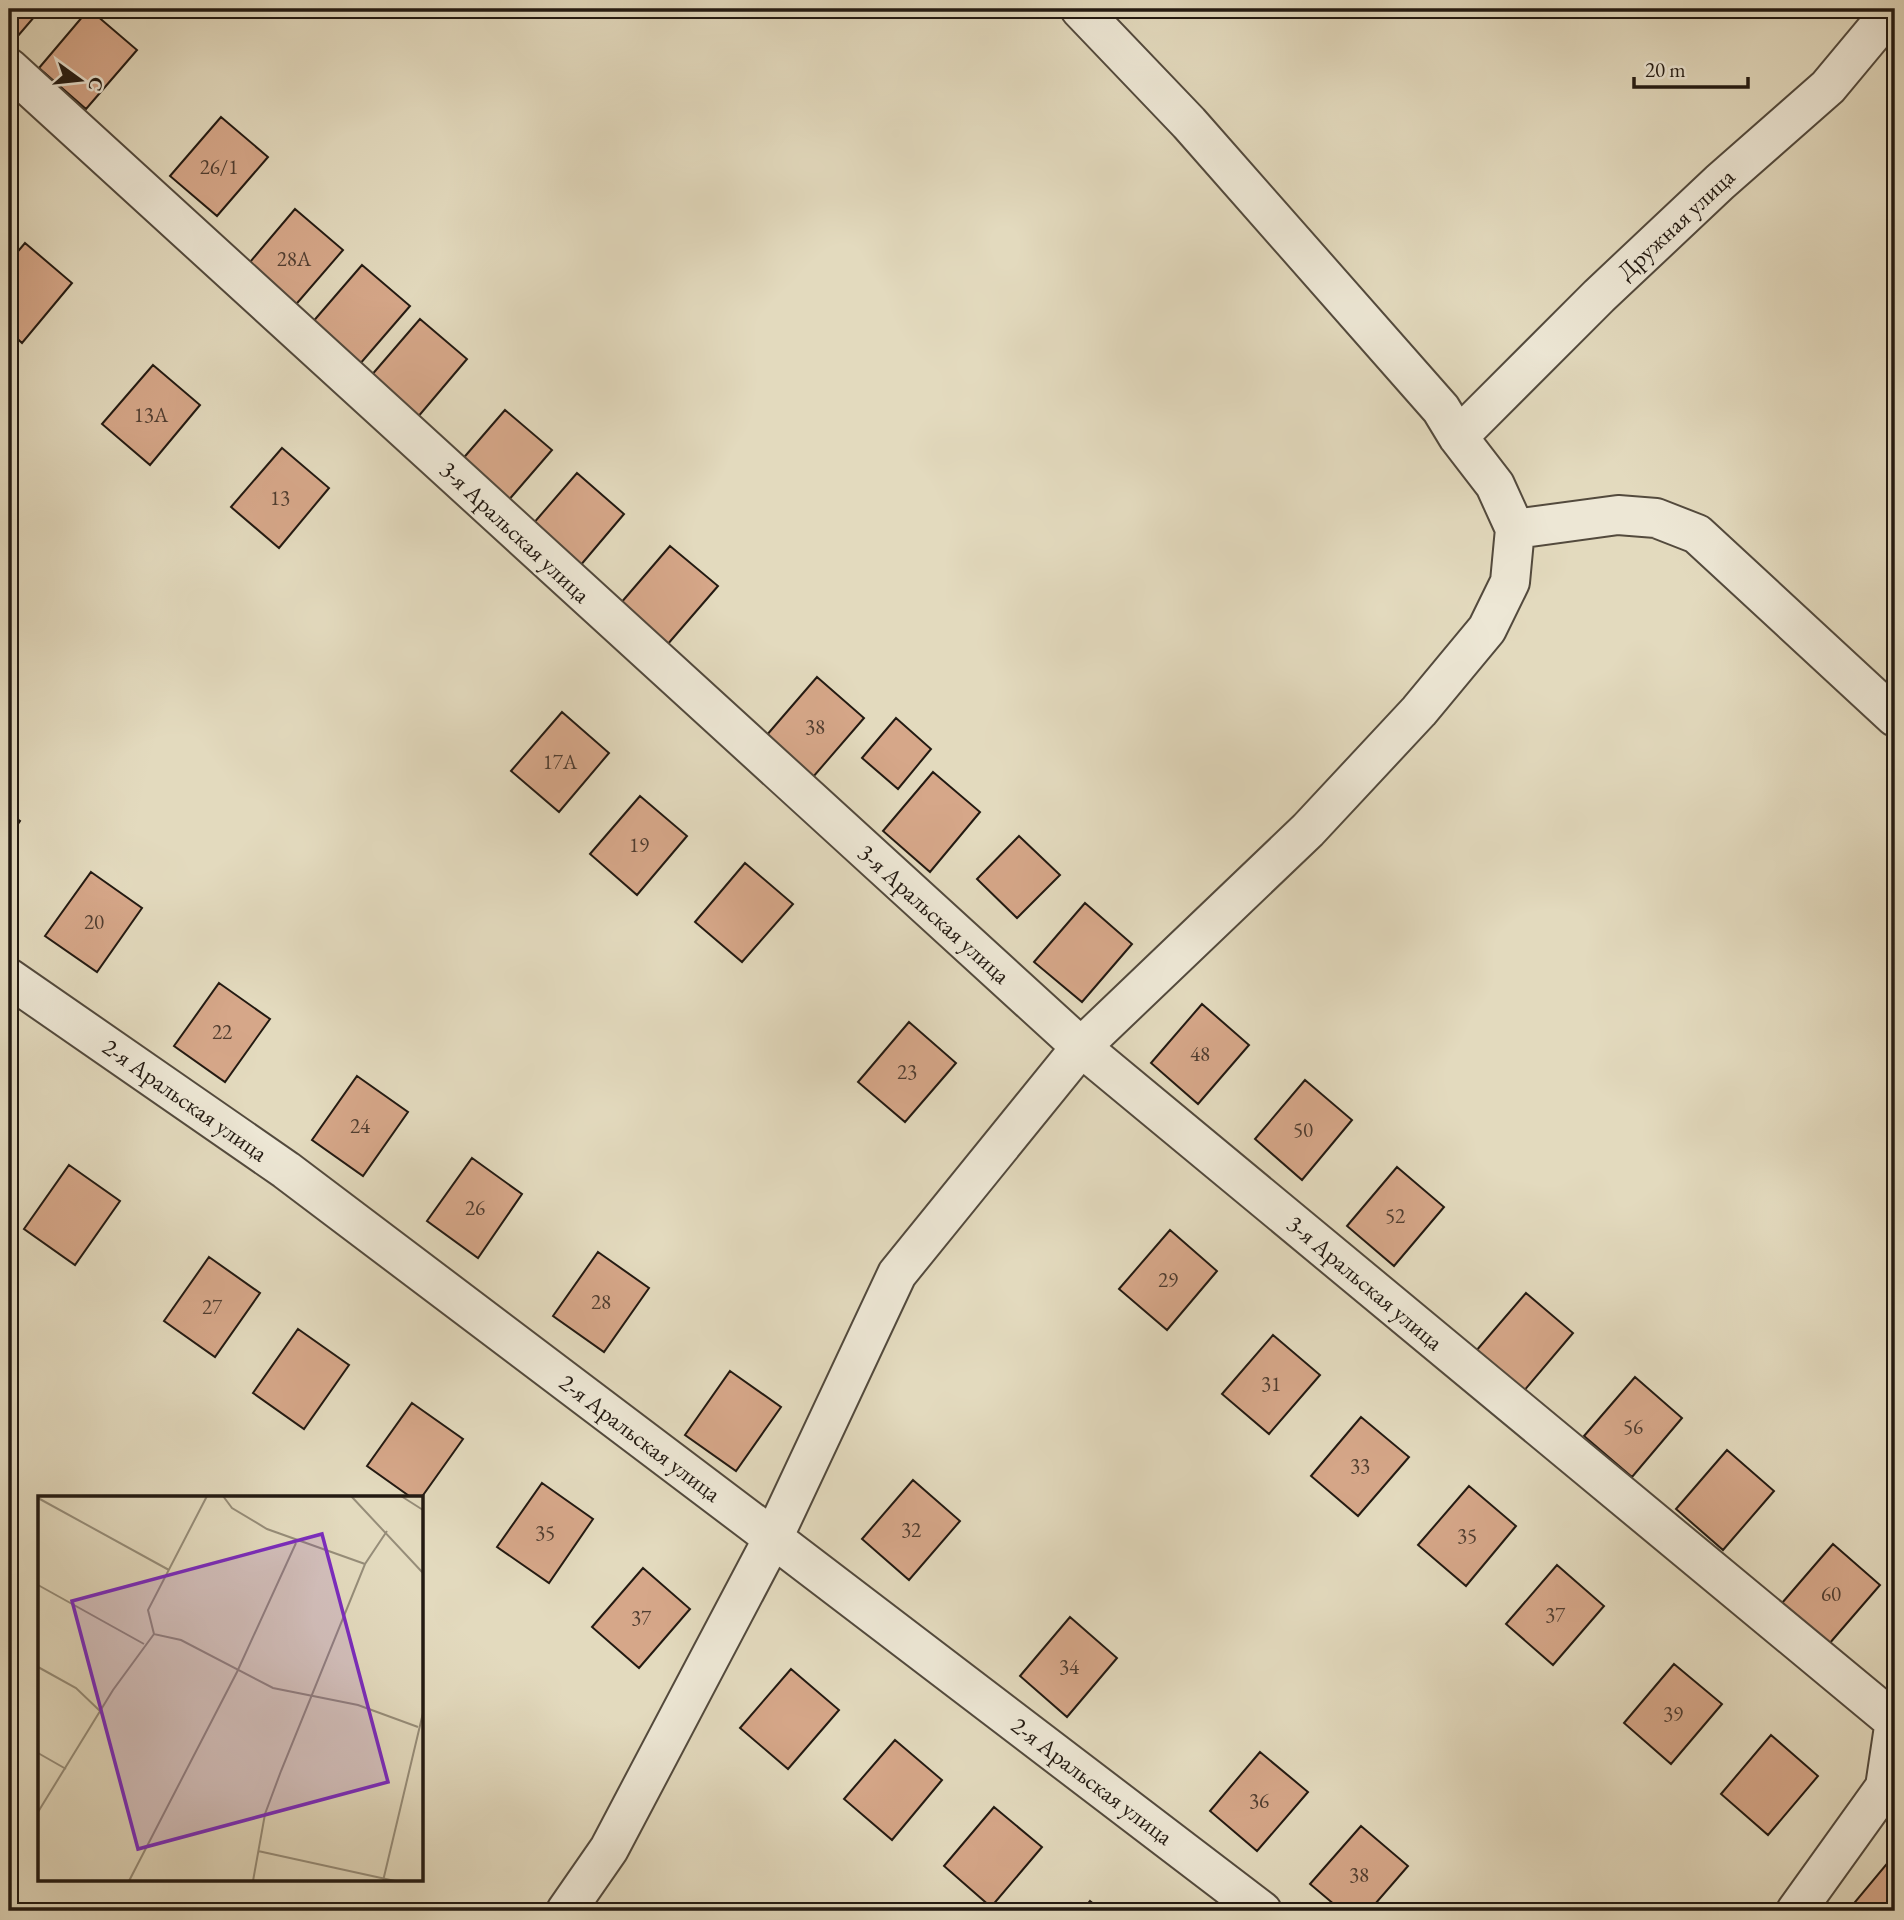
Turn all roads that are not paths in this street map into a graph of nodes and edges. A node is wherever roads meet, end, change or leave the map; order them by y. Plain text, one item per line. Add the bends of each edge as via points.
1 (1080, 9) edge
2 (1893, 9) edge
3 (9, 68) edge
4 (1458, 437) junction
5 (1515, 529) junction
6 (1895, 717) edge
7 (9, 978) edge
8 (1081, 1047) junction
9 (773, 1538) junction
10 (1895, 1721) edge
11 (566, 1911) edge
12 (1262, 1911) edge
13 (1796, 1911) edge

1 - 4 street via 1189,123 1441,410
2 - 4 street, Дружная улица via 1828,87 1599,296
3 - 8 street, 3-я Аральская улица
4 - 5 street via 1495,485
5 - 6 street via 1618,515 1656,518 1697,534
5 - 8 street via 1510,582 1487,629 1419,711 1308,830
7 - 9 street, 2-я Аральская улица via 286,1170
8 - 9 street via 897,1274
8 - 10 street, 3-я Аральская улица
9 - 11 street via 609,1849
9 - 12 street, 2-я Аральская улица
10 - 13 street via 1885,1787

